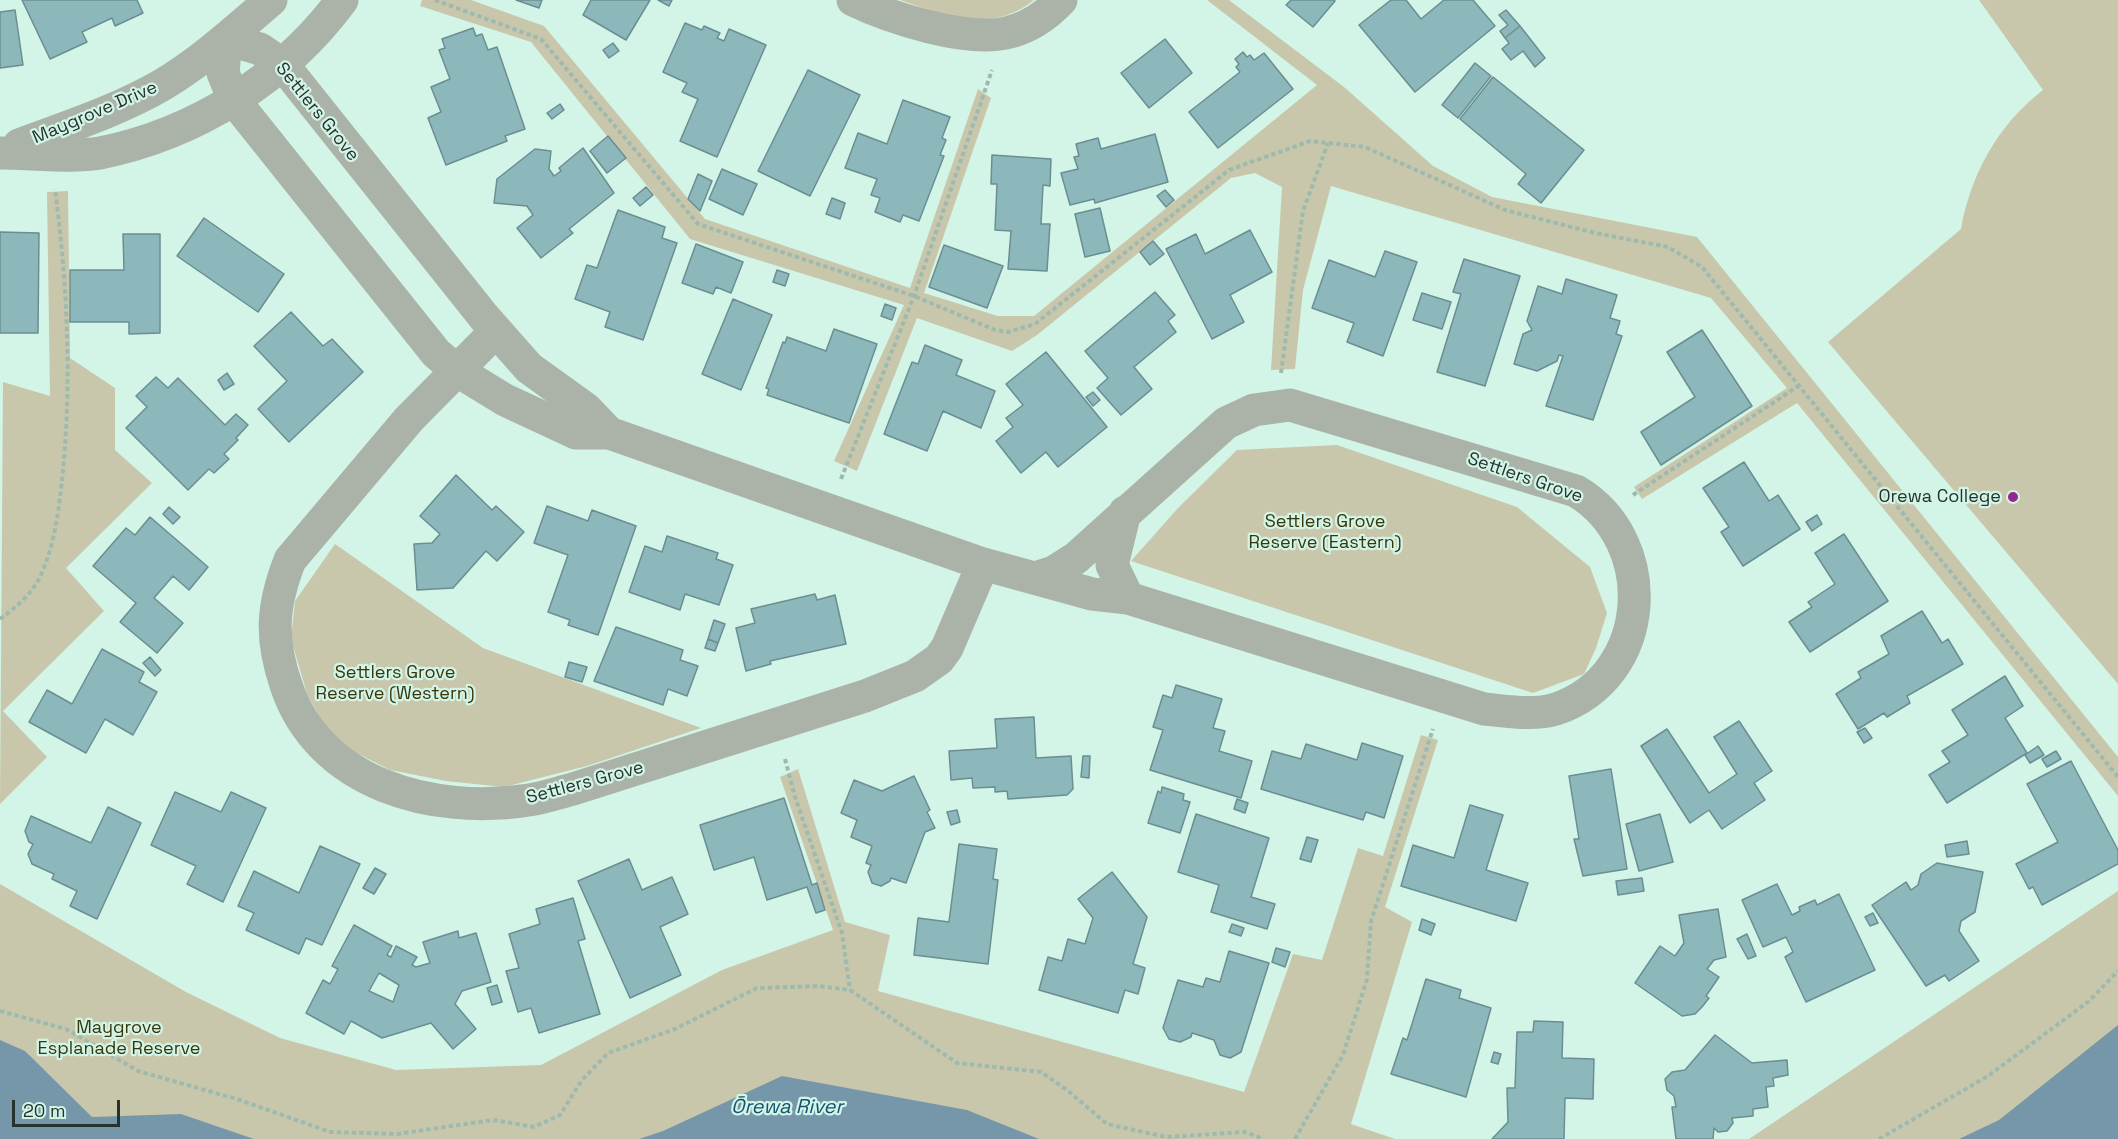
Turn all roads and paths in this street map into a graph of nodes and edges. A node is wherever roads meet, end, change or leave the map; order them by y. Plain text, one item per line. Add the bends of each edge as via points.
1 (271, 0) edge
2 (342, 0) edge
3 (435, 0) edge
4 (853, 0) edge
5 (1061, 0) edge
6 (226, 39) junction
7 (994, 64) dead end
8 (283, 65) junction
9 (234, 100) junction
10 (1329, 142) junction
11 (0, 153) edge
12 (55, 185) dead end
13 (914, 296) junction
14 (496, 331) junction
15 (456, 370) junction
16 (1280, 379) dead end
17 (1800, 385) junction
18 (609, 433) junction
19 (841, 480) dead end
20 (1627, 498) dead end
21 (1125, 512) junction
22 (982, 564) junction
23 (1035, 578) junction
24 (1128, 598) junction
25 (0, 620) edge
26 (1436, 720) dead end
27 (784, 756) dead end
28 (2118, 777) edge
29 (2118, 971) edge
30 (850, 990) junction
31 (0, 1011) edge
32 (1264, 1139) edge
33 (1295, 1139) edge
34 (1879, 1139) edge

1 - 6 street, Maygrove Drive
2 - 8 street, Maygrove Drive
3 - 13 path via 541,39 698,224
4 - 5 street via 919,24 964,33 1005,33 1043,19
6 - 8 street, Settlers Grove via 261,50
6 - 9 street, Settlers Grove via 223,73
6 - 11 street, Maygrove Drive via 164,84 97,116
7 - 13 path
8 - 9 street, Maygrove Drive
8 - 14 street, Settlers Grove
9 - 11 street, Maygrove Drive via 163,135 99,153
9 - 15 street, Settlers Grove via 436,353
10 - 13 path via 1310,141 1228,170 1039,321 1025,328 995,330
10 - 16 path via 1303,211
10 - 17 path via 1365,147 1505,210 1668,247 1702,267
12 - 25 path via 65,264 68,423 57,528 39,578 21,603
13 - 19 path
14 - 15 street, Settlers Grove
14 - 18 street, Settlers Grove via 529,368 586,409
15 - 18 street, Settlers Grove via 505,400 576,433
15 - 22 street, Settlers Grove via 290,560 274,618 276,650 301,722 337,760 367,779 406,794 446,802 529,800 887,688 915,676 939,659 954,634
17 - 20 path
17 - 28 path
18 - 22 street, Settlers Grove
21 - 23 street, Settlers Grove via 1067,565
21 - 24 street via 1112,565
21 - 24 street, Settlers Grove via 1226,423 1254,410 1290,405 1575,491 1610,519 1627,550 1635,584 1632,625 1626,645 1600,683 1556,709 1532,712 1484,709
22 - 23 street, Settlers Grove
23 - 24 street, Settlers Grove via 1092,594
26 - 33 path via 1371,921 1367,979 1343,1055
27 - 30 path via 842,933
29 - 34 path via 2088,1002 1988,1076
30 - 31 path via 819,986 757,988 675,1029 608,1053 582,1080 560,1115 534,1127 493,1120 397,1134 330,1132 240,1100 138,1071 66,1029
30 - 32 path via 957,1063 1041,1072 1107,1124 1166,1137 1245,1132

